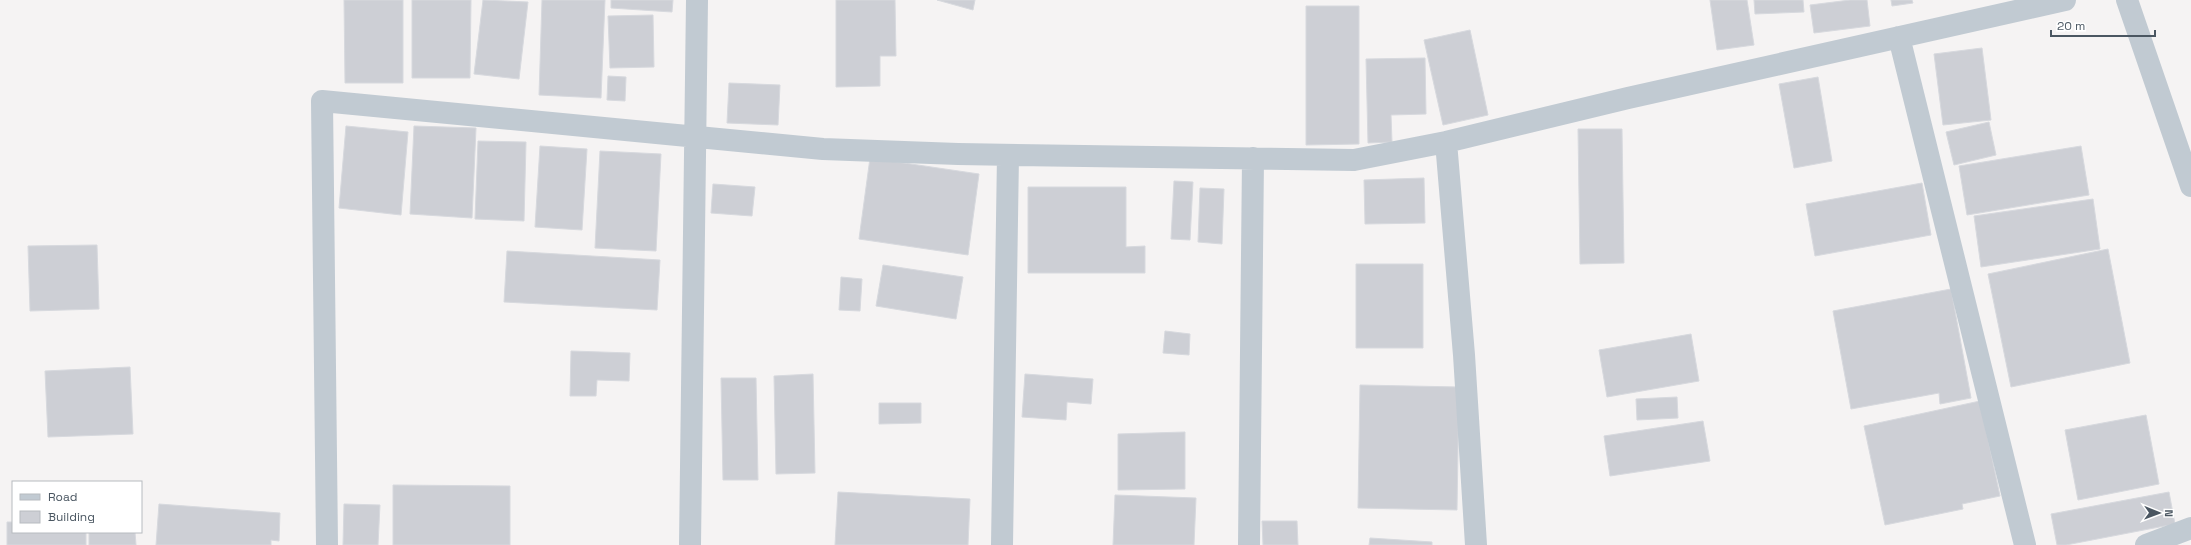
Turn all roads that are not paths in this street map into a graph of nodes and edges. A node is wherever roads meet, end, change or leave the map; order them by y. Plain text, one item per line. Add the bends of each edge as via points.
1 (697, 0) edge
2 (2065, 0) edge
3 (2127, 0) edge
4 (1900, 37) junction
5 (695, 138) junction
6 (1446, 142) junction
7 (1008, 155) junction
8 (1252, 158) junction
9 (2191, 186) edge
10 (2191, 528) edge
11 (328, 545) edge
12 (690, 545) edge
13 (1002, 545) edge
14 (1249, 545) edge
15 (1476, 545) edge
16 (2025, 545) edge
17 (2146, 545) edge

1 - 5 street
2 - 4 street
3 - 9 street
4 - 6 street
4 - 16 street
5 - 7 street via 823,149
5 - 11 street via 322,101
5 - 12 street
6 - 8 street via 1354,160
6 - 15 street via 1464,356
7 - 8 street
7 - 13 street
8 - 14 street
10 - 17 street

